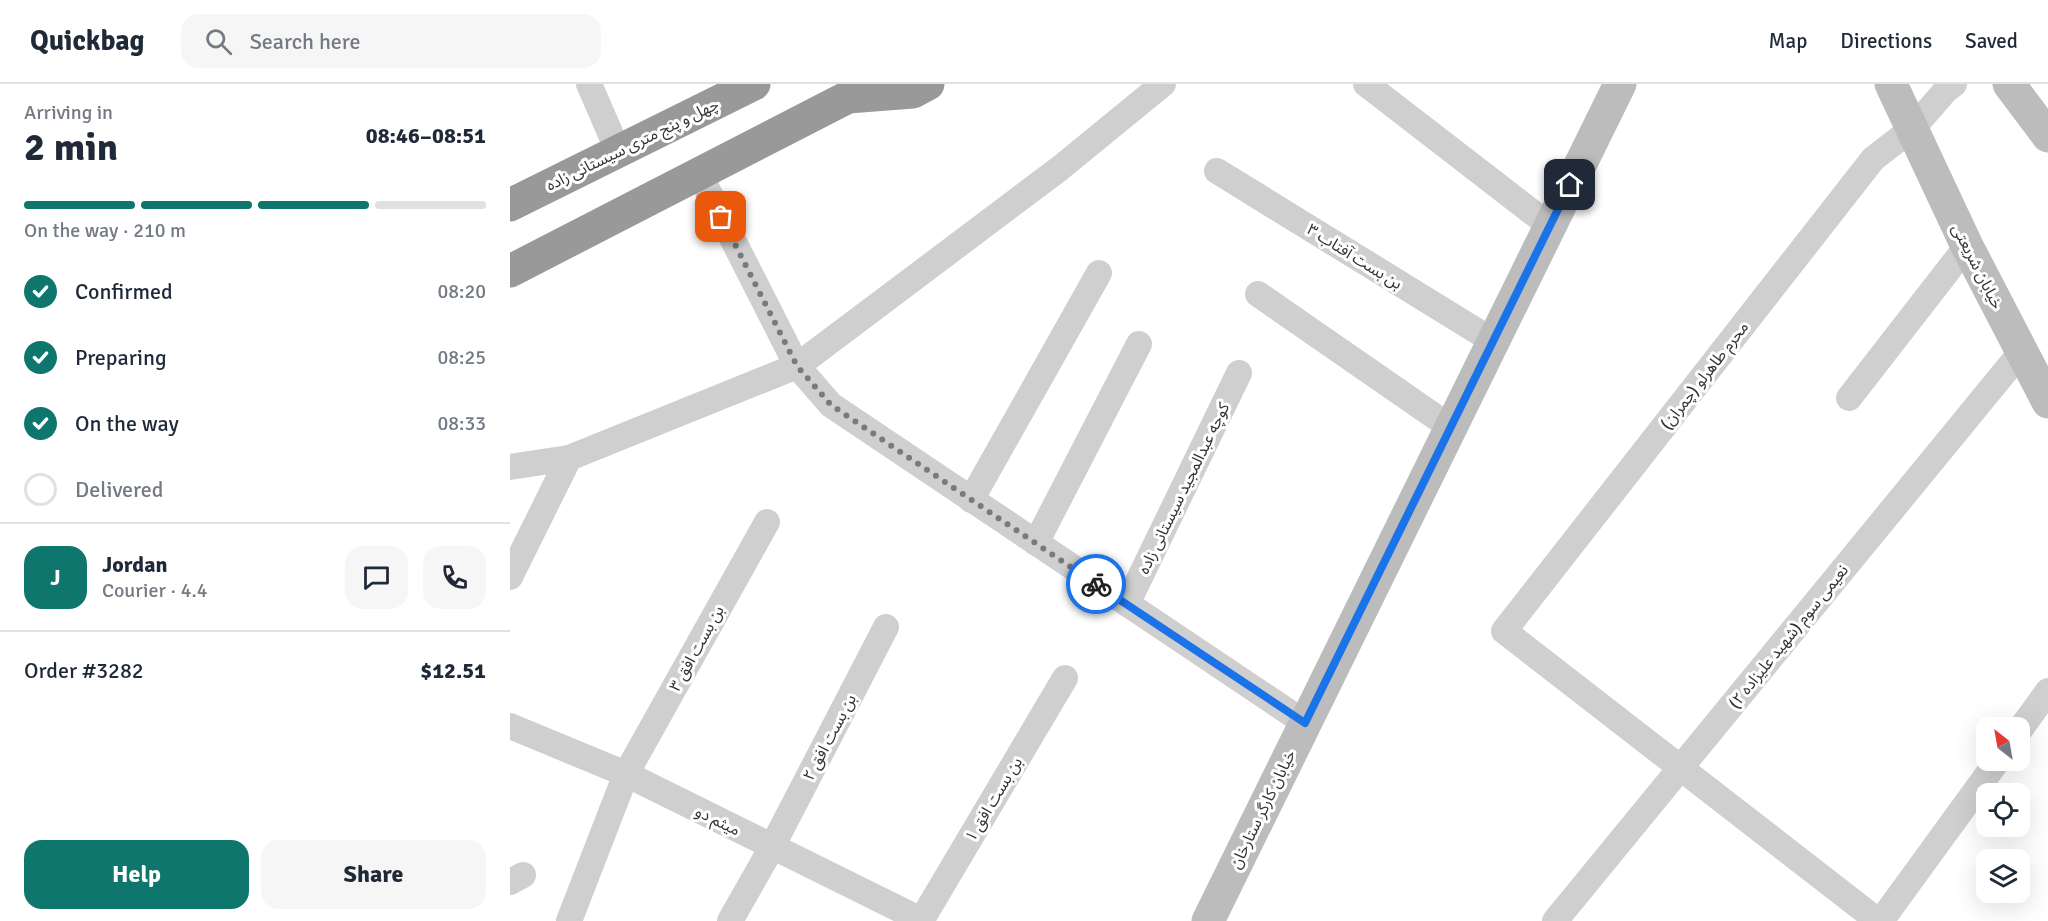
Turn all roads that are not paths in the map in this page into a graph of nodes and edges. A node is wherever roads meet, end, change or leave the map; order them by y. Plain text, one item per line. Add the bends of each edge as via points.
1 (589, 84) edge
2 (928, 84) edge
3 (1163, 84) edge
4 (1366, 84) edge
5 (1620, 84) edge
6 (1891, 84) edge
7 (1912, 84) edge
8 (1954, 84) edge
9 (2009, 84) edge
10 (741, 87) edge
11 (858, 90) edge
12 (1913, 128) junction
13 (2048, 136) edge
14 (618, 151) junction
15 (1217, 171) dead end
16 (700, 175) junction
17 (510, 205) edge
18 (1550, 226) junction
19 (1967, 246) junction
20 (510, 272) edge
21 (1100, 273) dead end
22 (1258, 294) dead end
23 (1493, 342) junction
24 (1139, 344) dead end
25 (2022, 351) junction
26 (797, 366) junction
27 (1239, 373) dead end
28 (1849, 398) dead end
29 (2048, 402) edge
30 (1450, 427) junction
31 (569, 458) junction
32 (510, 467) edge
33 (972, 500) junction
34 (767, 522) dead end
35 (1036, 543) junction
36 (510, 576) edge
37 (1127, 604) junction
38 (886, 627) dead end
39 (1065, 678) dead end
40 (2048, 691) edge
41 (2029, 717) edge
42 (1305, 723) junction
43 (510, 726) edge
44 (1680, 768) junction
45 (1990, 771) edge
46 (626, 774) junction
47 (772, 846) junction
48 (569, 921) edge
49 (730, 921) edge
50 (922, 921) edge
51 (1208, 921) edge
52 (1555, 921) edge
53 (1879, 921) edge

1 - 14 street
2 - 11 highway via 913,92
3 - 26 street via 1059,169
4 - 18 street
5 - 18 street, خیابان کارگر ستارخان
6 - 12 street
7 - 12 street
8 - 12 street, محرم طاهرلو (چمران)
9 - 13 street
10 - 14 highway, چهل و پنج متری سیستانی زاده
11 - 16 highway
12 - 19 street, خیابان شریعتی
12 - 44 street, محرم طاهرلو (چمران) via 1873,159 1504,631
14 - 17 highway, چهل و پنج متری سیستانی زاده
15 - 23 street, بن بست آفتاب ۳
16 - 20 highway
16 - 26 street
18 - 23 street, خیابان کارگر ستارخان
19 - 25 street, خیابان شریعتی
19 - 28 street
21 - 33 street
22 - 30 street
23 - 30 street, خیابان کارگر ستارخان
24 - 35 street
25 - 29 street, خیابان شریعتی
25 - 44 street, نعیمی سوم (شهید علیزاده ۲)
26 - 31 street
26 - 33 street via 831,405
27 - 37 street, کوچه عبدالمجید سیستانی زاده
30 - 42 street, خیابان کارگر ستارخان
31 - 32 street
31 - 36 street
33 - 35 street
34 - 46 street, بن بست افق ۳
35 - 37 street
37 - 42 street
38 - 47 street, بن بست افق ۲
39 - 50 street, بن بست افق ۱
40 - 41 street
42 - 51 street, خیابان کارگر ستارخان
43 - 46 street, میثم دو
44 - 52 street, نعیمی سوم (شهید علیزاده ۲)
44 - 53 street
45 - 53 street
46 - 47 street, میثم دو
46 - 48 street, بن بست افق ۳
47 - 49 street, بن بست افق ۲
47 - 50 street, میثم دو

